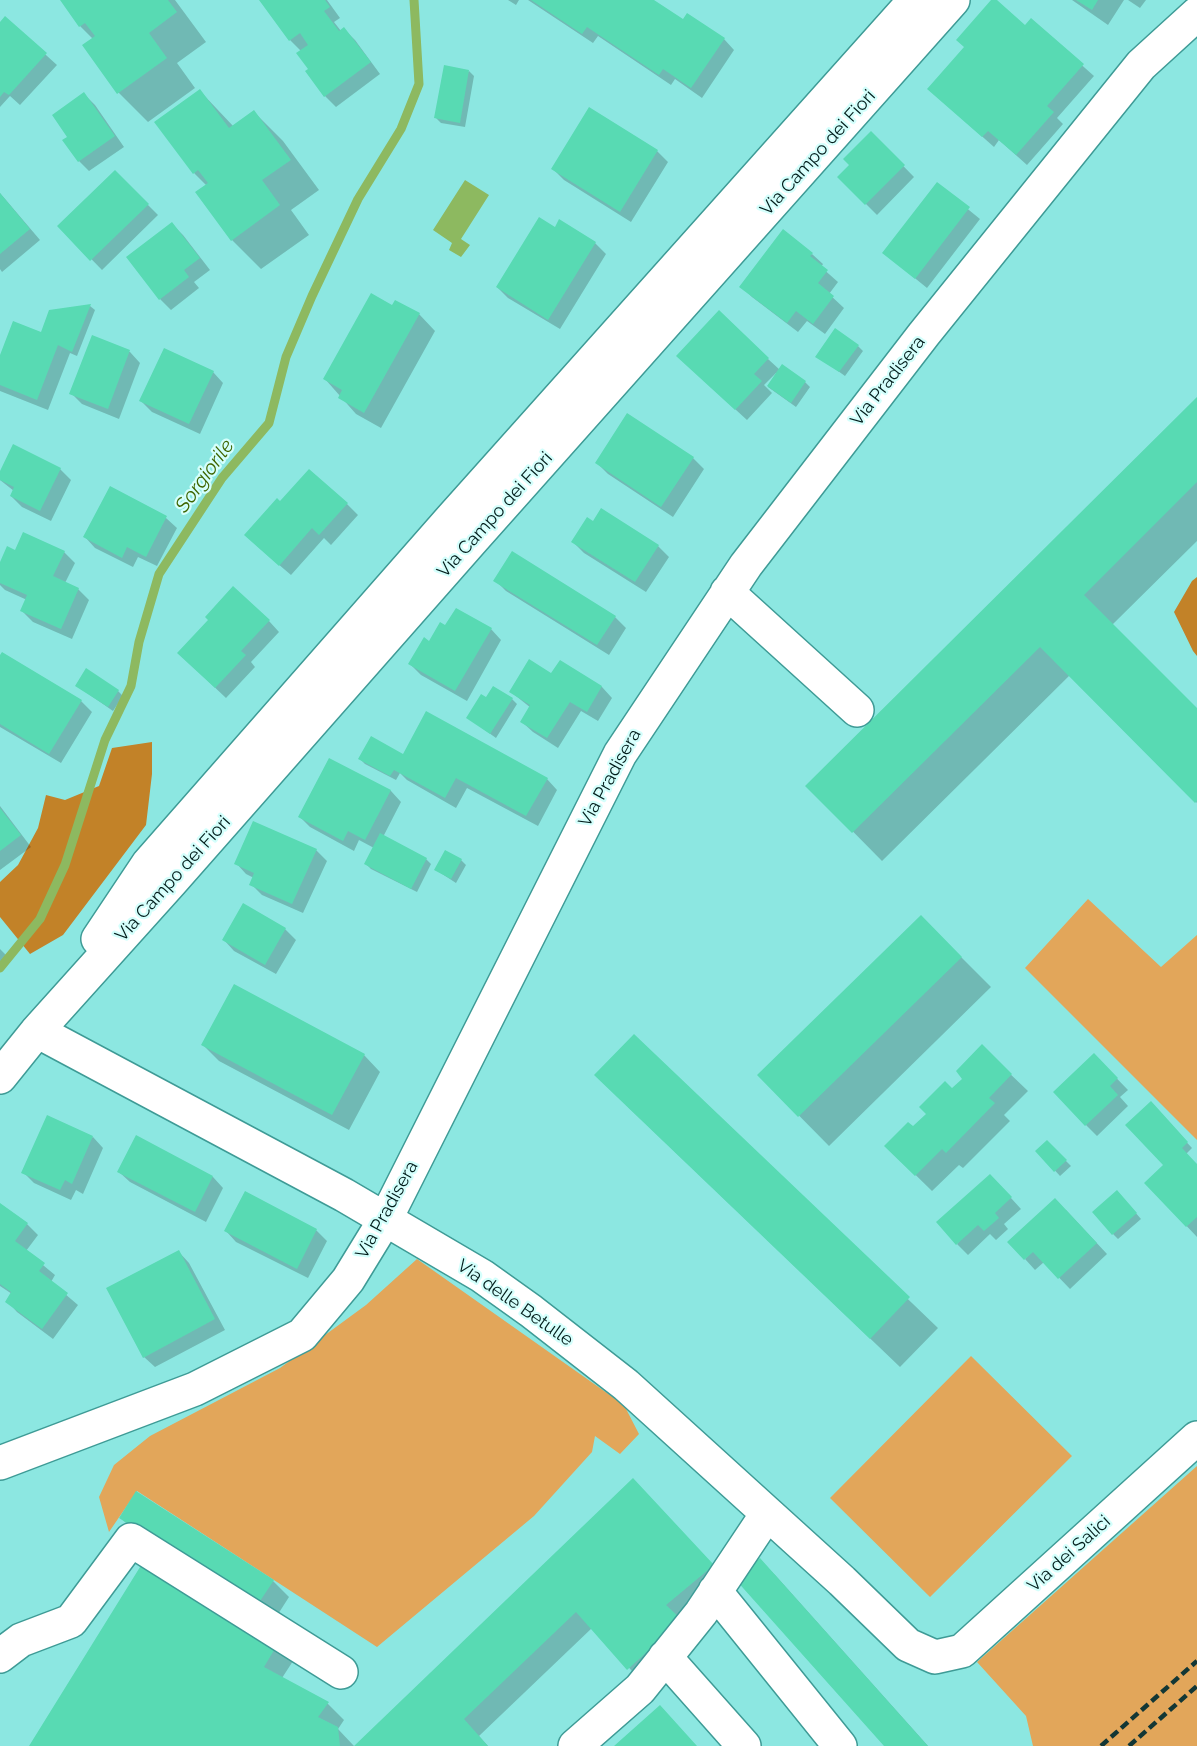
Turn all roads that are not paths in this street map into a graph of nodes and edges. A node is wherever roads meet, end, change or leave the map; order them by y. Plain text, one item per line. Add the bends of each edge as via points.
1 (915, 0) edge
2 (953, 0) edge
3 (1197, 14) edge
4 (727, 592) junction
5 (857, 710) dead end
6 (37, 1031) junction
7 (0, 1077) edge
8 (386, 1218) junction
9 (1197, 1438) edge
10 (0, 1463) edge
11 (767, 1514) junction
12 (715, 1591) junction
13 (0, 1656) edge
14 (665, 1657) junction
15 (935, 1657) joint
16 (341, 1672) dead end
17 (575, 1746) edge
18 (744, 1746) edge
19 (840, 1746) edge

1 - 6 street, Via Campo dei Fiori via 148,864
2 - 6 street, Via Campo dei Fiori
3 - 4 street, Via Pradisera via 1142,65 924,333
4 - 5 street
4 - 8 street, Via Pradisera via 620,754
6 - 7 street, Via Campo dei Fiori
6 - 8 street, Via delle Betulle
8 - 10 street, Via Pradisera via 348,1280 302,1335 195,1389
8 - 11 street, Via delle Betulle via 482,1276 531,1311 626,1385
9 - 15 street, Via dei Salici via 962,1651
11 - 12 street
11 - 15 street, Via delle Betulle via 908,1645
12 - 14 street
12 - 19 street
13 - 16 street via 21,1640 71,1621 131,1540
14 - 17 street via 640,1689
14 - 18 street

